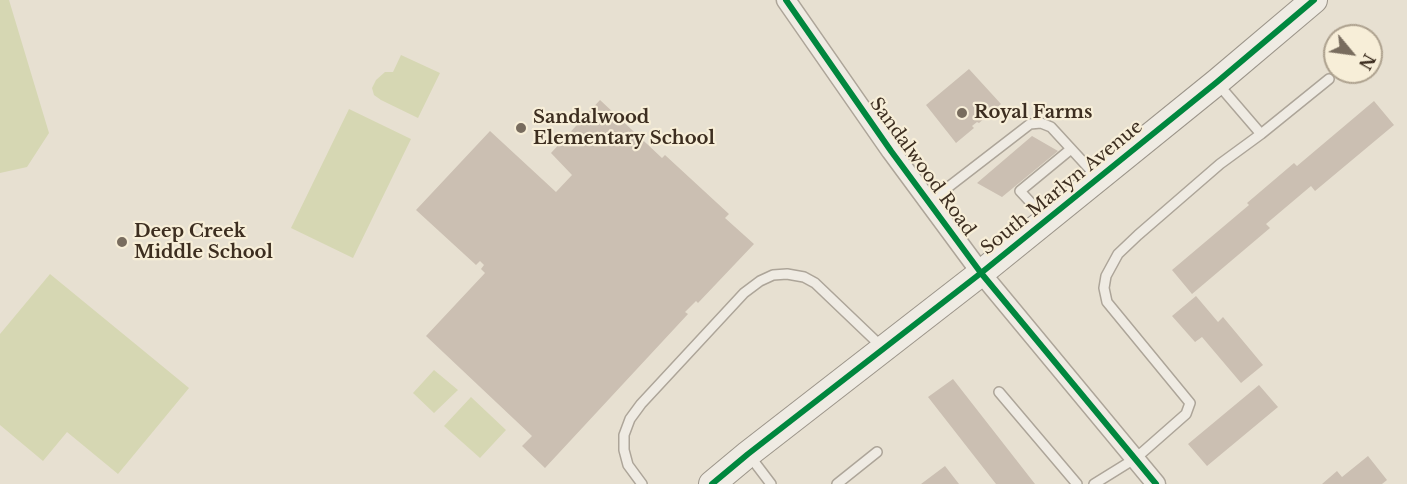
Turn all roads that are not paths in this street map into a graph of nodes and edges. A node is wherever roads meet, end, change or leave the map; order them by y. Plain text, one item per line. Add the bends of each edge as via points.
1 (786, 0) edge
2 (1314, 0) edge
3 (1217, 82) junction
4 (1323, 84) edge
5 (1261, 134) junction
6 (1071, 149) junction
7 (1098, 178) junction
8 (929, 202) junction
9 (1047, 220) junction
10 (981, 273) junction
11 (884, 349) junction
12 (999, 392) dead end
13 (878, 452) dead end
14 (748, 454) junction
15 (1136, 458) junction
16 (642, 484) edge
17 (712, 484) edge
18 (771, 484) edge
19 (837, 484) edge
20 (1077, 484) edge
21 (1094, 484) edge
22 (1156, 484) edge

1 - 8 street, Sandalwood Road
2 - 3 street, South Marlyn Avenue
3 - 5 lane
3 - 7 street, South Marlyn Avenue
4 - 5 lane
5 - 15 lane via 1138,235 1118,254 1106,276 1107,302 1190,403 1186,414
6 - 7 lane
6 - 8 lane via 1051,127 1030,124
6 - 9 lane via 1020,191
7 - 9 street, South Marlyn Avenue
8 - 10 street, Sandalwood Road
9 - 10 street, South Marlyn Avenue
10 - 11 street, South Marlyn Avenue
10 - 15 street, Sandalwood Road
11 - 14 street, South Marlyn Avenue
11 - 16 lane via 804,277 788,274 759,281 630,419 624,450 628,465
12 - 20 lane
13 - 19 lane
14 - 17 street, South Marlyn Avenue
14 - 18 lane
15 - 21 lane
15 - 22 street, Sandalwood Road

